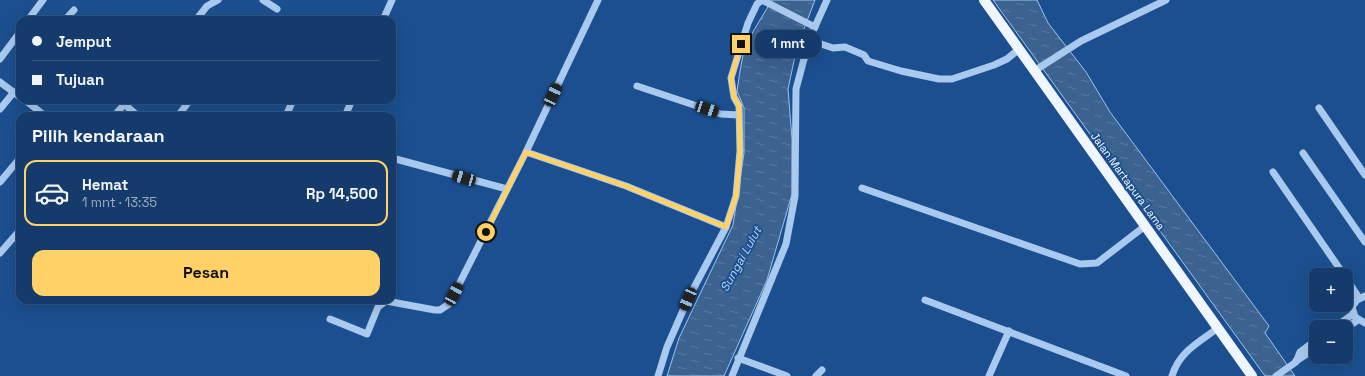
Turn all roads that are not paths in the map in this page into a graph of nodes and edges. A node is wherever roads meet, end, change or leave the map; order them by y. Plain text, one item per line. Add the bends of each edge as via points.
1 (42, 0) edge
2 (218, 0) edge
3 (263, 0) edge
4 (392, 0) edge
5 (598, 0) edge
6 (827, 0) edge
7 (984, 0) edge
8 (1166, 0) edge
9 (763, 1) edge
10 (277, 9) dead end
11 (74, 10) dead end
12 (31, 16) edge
13 (69, 16) edge
14 (199, 16) edge
15 (385, 16) edge
16 (812, 26) junction
17 (16, 37) edge
18 (809, 40) junction
19 (1019, 49) junction
20 (0, 59) edge
21 (1035, 70) junction
22 (0, 82) edge
23 (637, 86) dead end
24 (14, 92) joint
25 (30, 104) edge
26 (124, 104) edge
27 (128, 104) edge
28 (1319, 108) dead end
29 (0, 109) edge
30 (39, 112) edge
31 (117, 112) edge
32 (135, 112) edge
33 (739, 115) junction
34 (526, 152) junction
35 (1303, 153) dead end
36 (396, 159) edge
37 (16, 163) edge
38 (1273, 172) dead end
39 (1365, 175) edge
40 (0, 182) edge
41 (862, 188) dead end
42 (507, 189) junction
43 (1145, 226) junction
44 (726, 227) junction
45 (16, 235) edge
46 (1365, 242) edge
47 (0, 253) edge
48 (1339, 268) edge
49 (1353, 286) edge
50 (1362, 297) edge
51 (925, 300) dead end
52 (396, 302) edge
53 (381, 304) edge
54 (1355, 317) junction
55 (330, 319) dead end
56 (1349, 320) edge
57 (1353, 320) edge
58 (1365, 323) edge
59 (1218, 328) junction
60 (1009, 331) junction
61 (1309, 345) edge
62 (1309, 353) edge
63 (738, 358) junction
64 (1295, 362) junction
65 (822, 370) dead end
66 (658, 376) edge
67 (732, 376) edge
68 (787, 376) edge
69 (816, 376) edge
70 (989, 376) edge
71 (1126, 376) edge
72 (1172, 376) edge
73 (1252, 376) edge
74 (1276, 376) edge

1 - 12 street
2 - 14 street via 207,6
3 - 10 street
4 - 15 street
5 - 34 street
6 - 16 street
7 - 19 main road, Jalan Martapura Lama
8 - 21 street via 1071,47
9 - 16 street
9 - 33 street via 757,4 748,23 731,78
11 - 13 street
16 - 18 street
17 - 20 street
18 - 19 street via 834,48 845,47 864,55 868,60 901,71 939,79 952,79 994,65
18 - 63 street via 796,89 795,196 791,219 780,262
19 - 21 main road, Jalan Martapura Lama
21 - 43 main road, Jalan Martapura Lama
22 - 24 street
23 - 33 street via 720,114
24 - 29 street
25 - 30 street
26 - 31 street
27 - 32 street
28 - 39 street
33 - 44 street via 740,151 736,196
34 - 42 street
34 - 44 street via 626,186
35 - 46 street
36 - 42 street
37 - 40 street
38 - 48 street
41 - 43 street via 1080,264 1097,263
42 - 52 street via 449,304 435,310
43 - 59 main road, Jalan Martapura Lama
44 - 66 street via 688,299 667,347
45 - 47 street
49 - 50 street
50 - 54 street via 1354,303
51 - 60 street
53 - 55 street via 367,334
54 - 56 street
54 - 57 street
54 - 58 street
59 - 72 street via 1178,360
59 - 73 main road, Jalan Martapura Lama
60 - 70 street
60 - 71 street
61 - 64 street via 1300,352
62 - 64 street
63 - 67 street
63 - 68 street
64 - 74 street
65 - 69 street

